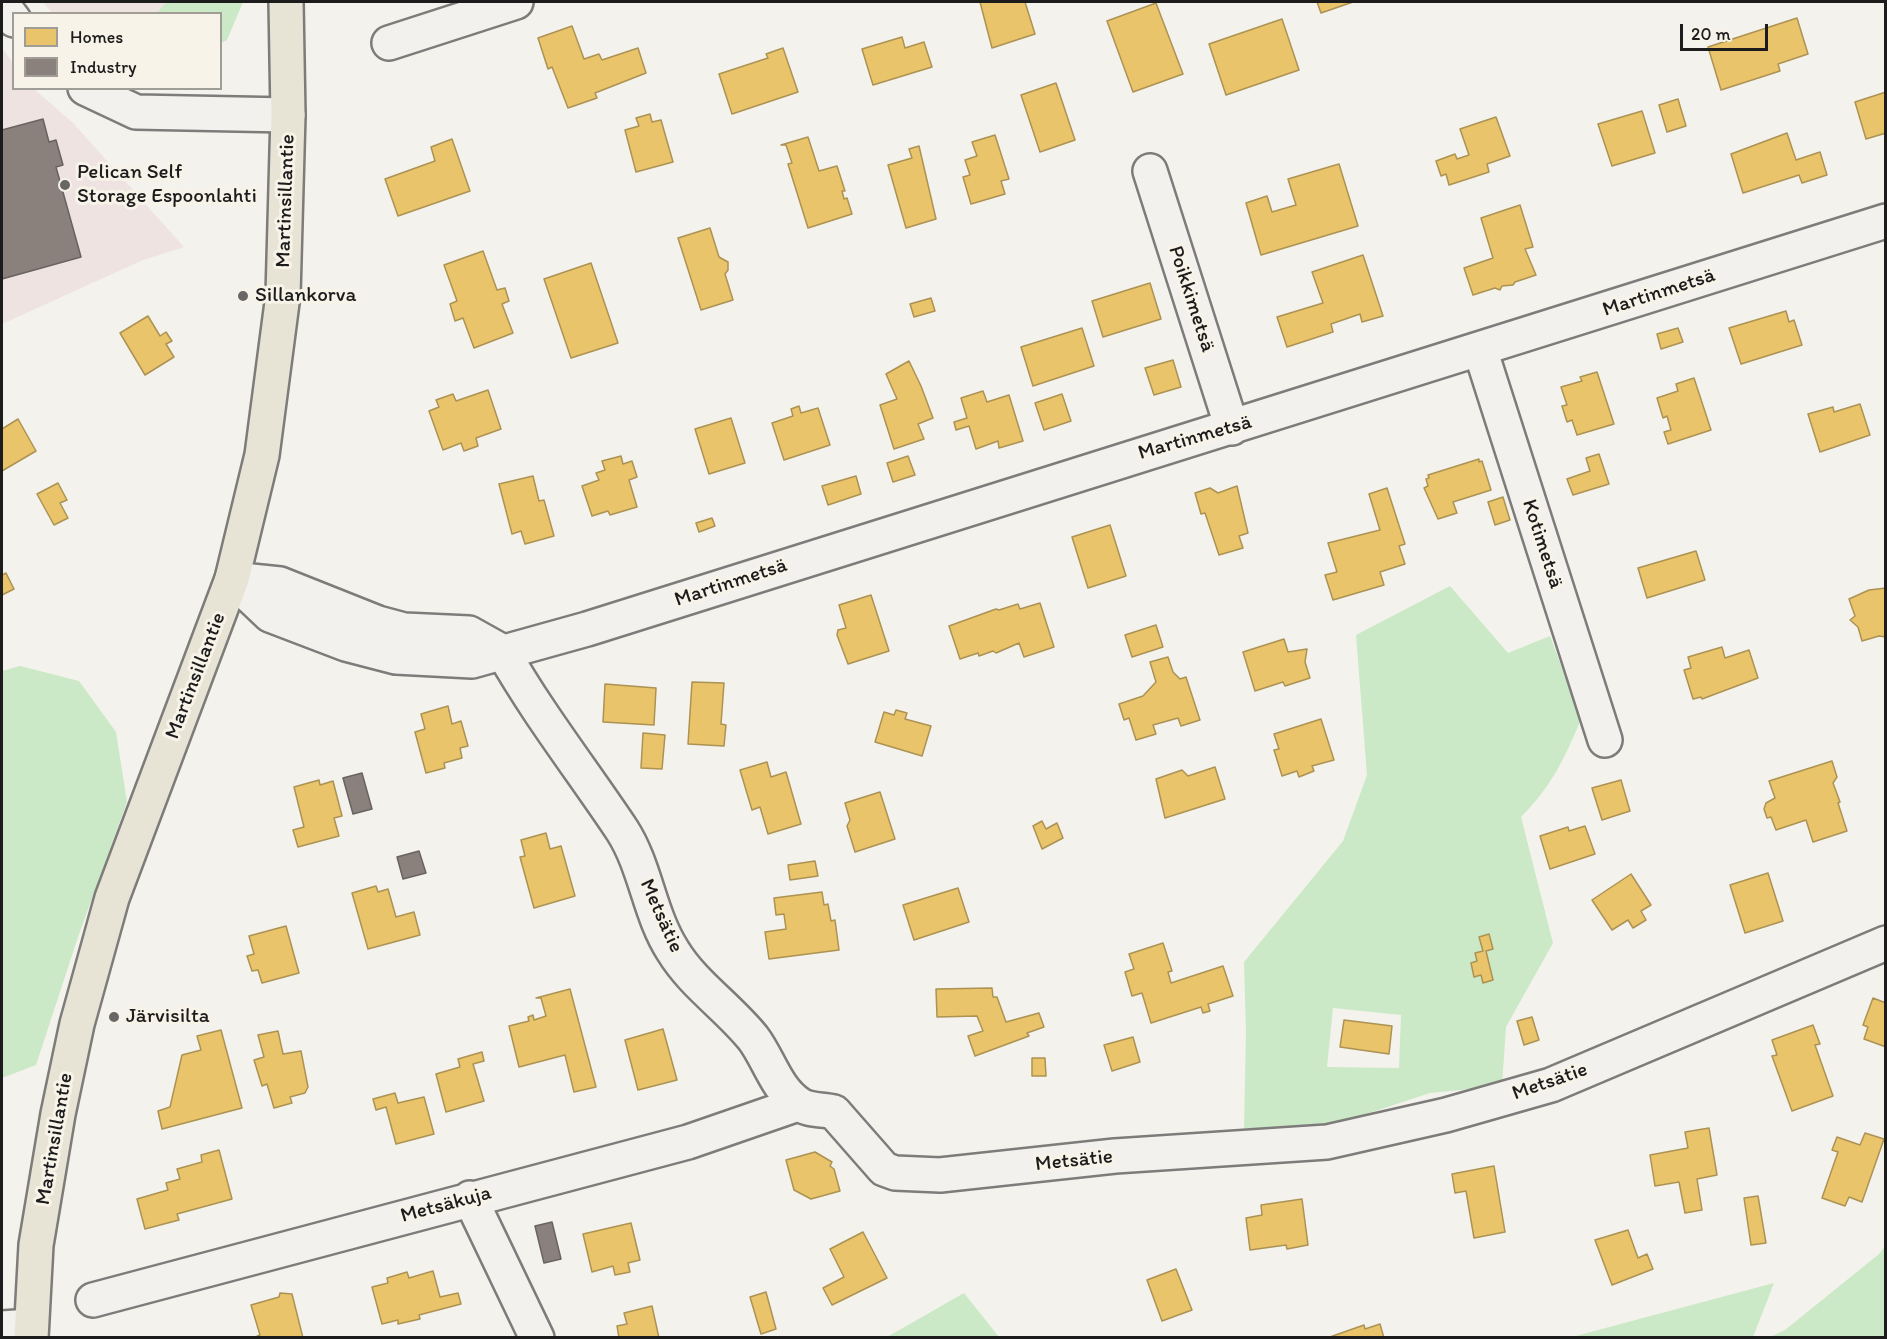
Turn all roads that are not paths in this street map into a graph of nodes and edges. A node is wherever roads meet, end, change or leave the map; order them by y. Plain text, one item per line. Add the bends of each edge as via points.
1 (286, 2) edge
2 (516, 2) edge
3 (2, 4) edge
4 (12, 17) edge
5 (389, 43) dead end
6 (89, 90) edge
7 (288, 115) junction
8 (1150, 171) dead end
9 (1886, 221) edge
10 (1480, 349) junction
11 (1232, 428) junction
12 (232, 579) junction
13 (504, 652) junction
14 (1605, 740) dead end
15 (1886, 942) edge
16 (798, 1104) junction
17 (470, 1198) junction
18 (93, 1300) dead end
19 (21, 1330) edge
20 (537, 1338) edge

1 - 7 main road, Martinsillantie
2 - 5 street
3 - 4 street
6 - 7 street via 136,112
7 - 12 main road, Martinsillantie via 283,295 276,358 262,455
8 - 11 street, Poikkimetsä
9 - 10 street, Martinmetsä
10 - 11 street, Martinmetsä
10 - 14 street, Kotimetsä
11 - 13 street, Martinmetsä
12 - 13 street, Martinmetsä via 270,615 396,657 472,661
12 - 19 main road, Martinsillantie via 112,898 77,1024 58,1114
13 - 16 street, Metsätie via 521,684 623,831 673,951 753,1039 776,1078
15 - 16 street, Metsätie via 1551,1085 1446,1115 1327,1142 1115,1156 956,1174 895,1173 884,1169 834,1112
16 - 17 street, Metsäkuja via 688,1142
17 - 18 street, Metsäkuja
17 - 20 street

